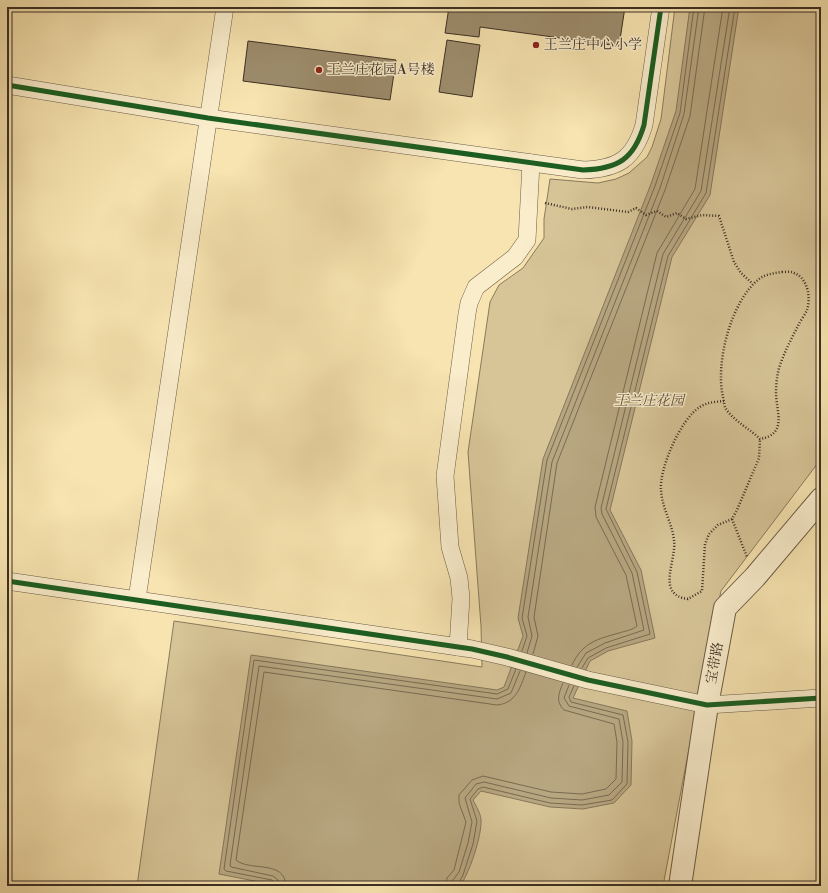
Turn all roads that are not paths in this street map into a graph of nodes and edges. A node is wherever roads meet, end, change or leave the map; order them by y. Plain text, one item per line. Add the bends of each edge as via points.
1 (225, 7) edge
2 (661, 7) edge
3 (7, 85) edge
4 (208, 118) junction
5 (531, 163) junction
6 (821, 499) edge
7 (7, 581) edge
8 (137, 599) junction
9 (458, 647) junction
10 (821, 698) edge
11 (707, 705) junction
12 (680, 886) edge

1 - 4 street
2 - 5 street via 644,125 634,150 614,166 599,170
3 - 4 street
4 - 5 street
4 - 8 street
5 - 9 street via 527,240 523,248 479,284 468,308 445,476 450,547 459,578 461,598
6 - 11 street, 宝带路 via 755,577 725,608
7 - 8 street
8 - 9 street
9 - 11 street via 508,657 588,680
10 - 11 street
11 - 12 street, 宝带路

